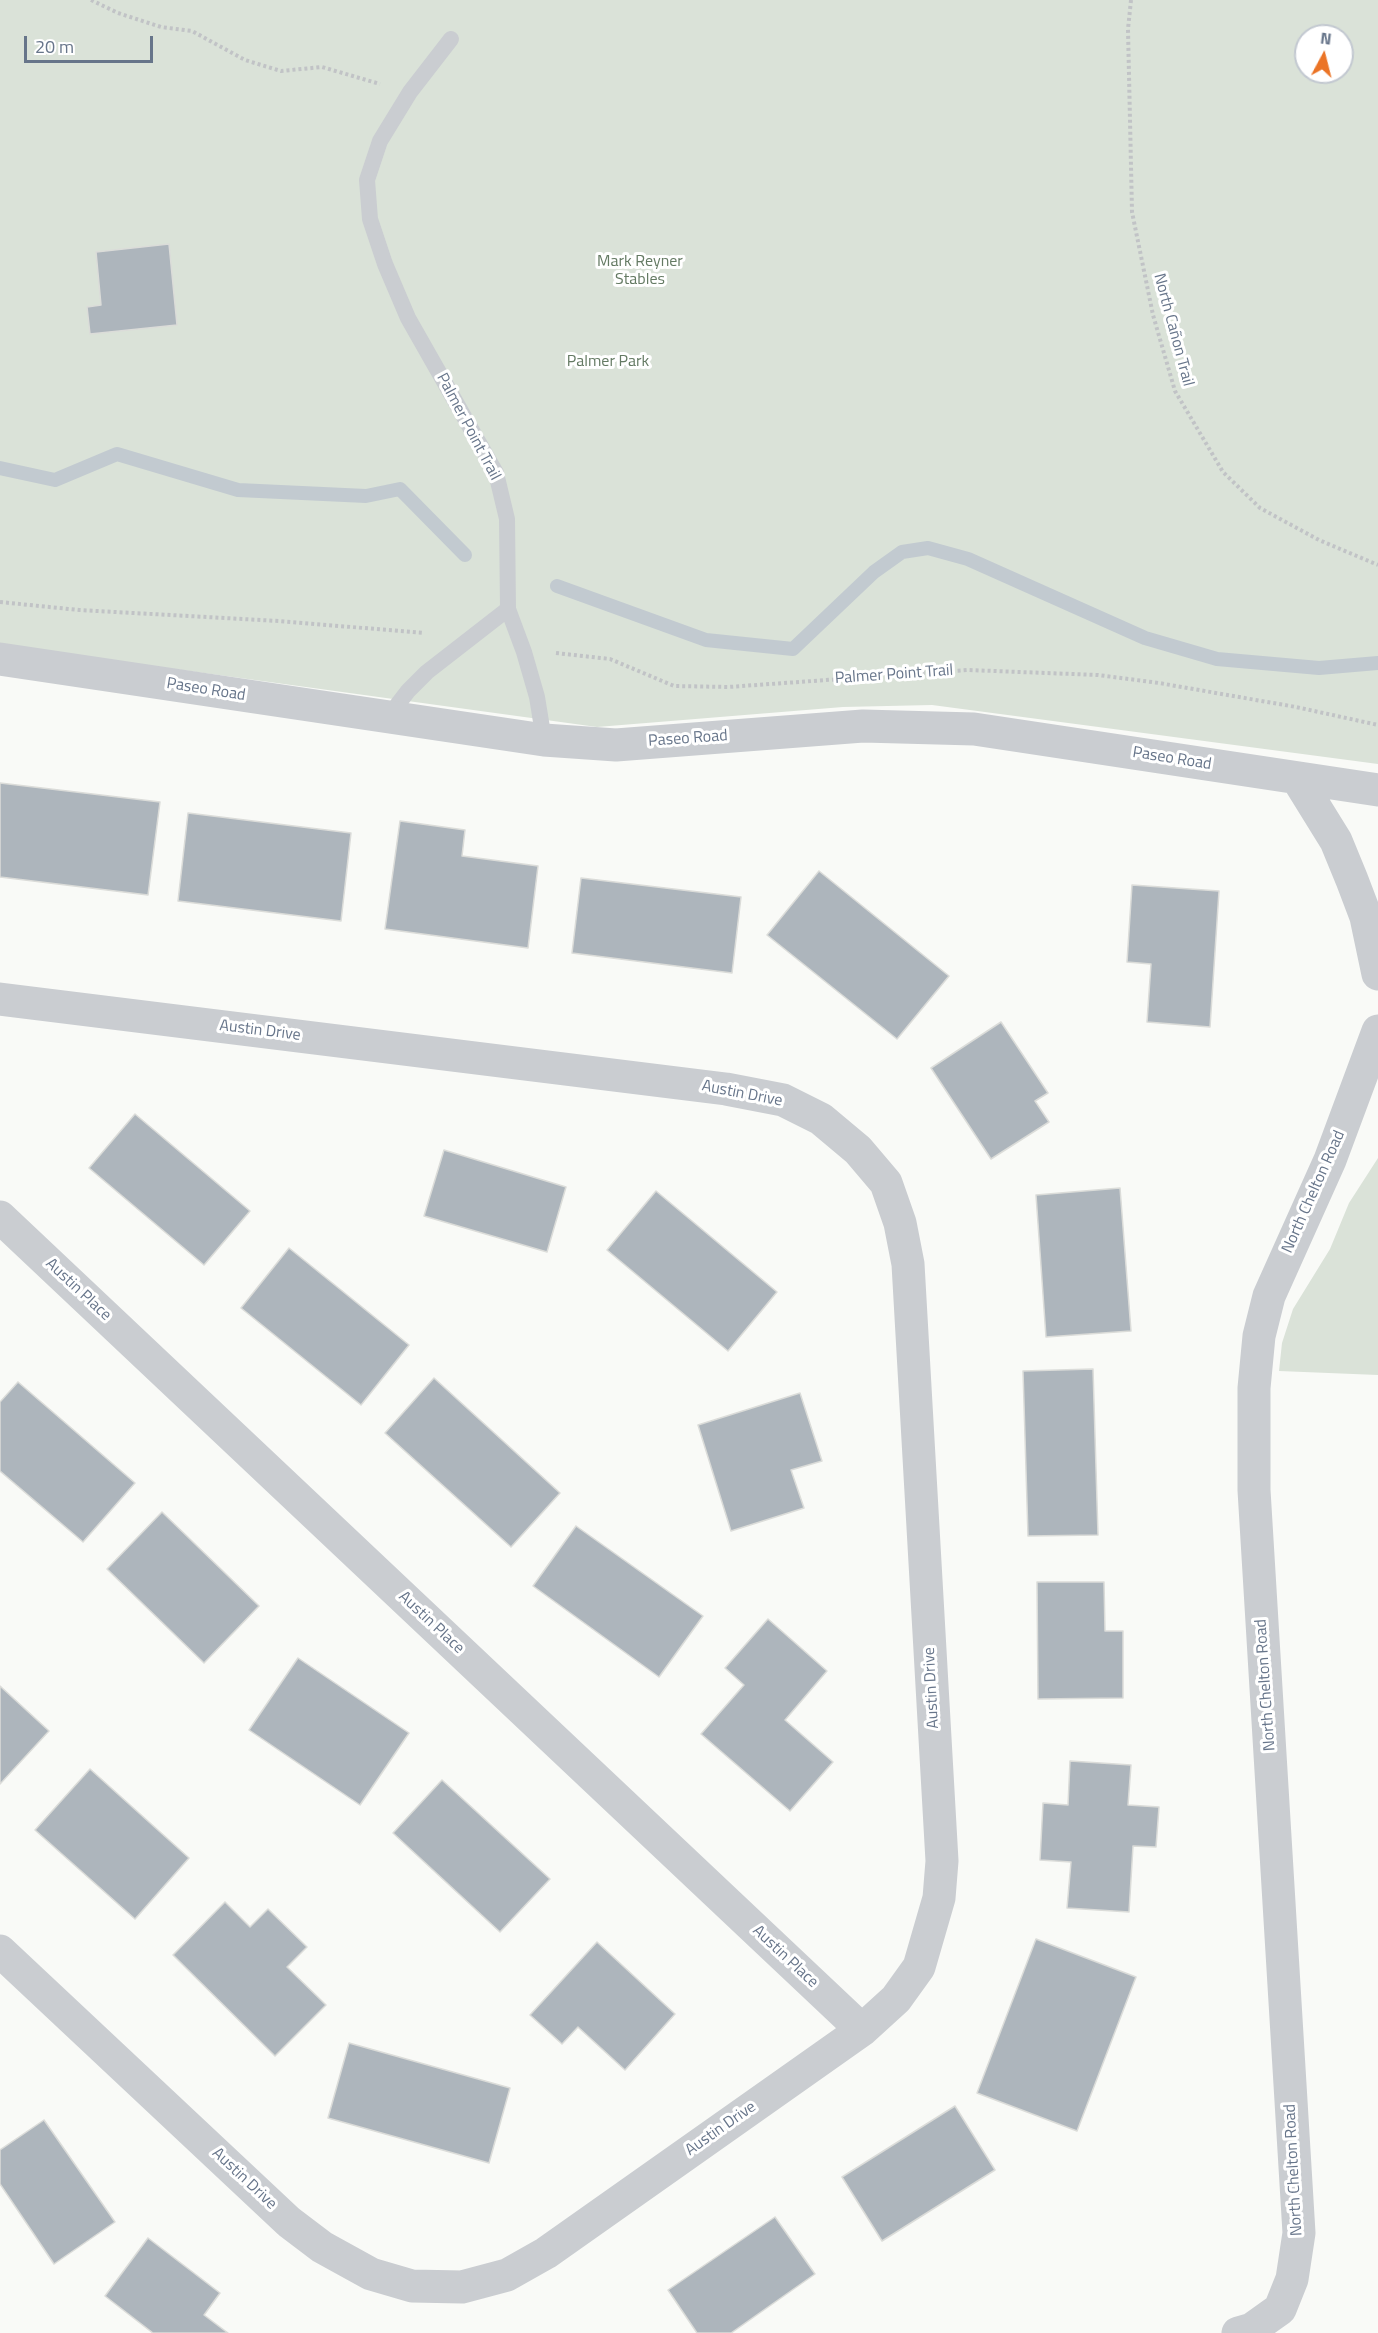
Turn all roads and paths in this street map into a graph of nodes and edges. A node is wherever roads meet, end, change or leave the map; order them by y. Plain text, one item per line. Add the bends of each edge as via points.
1 (91, 0) edge
2 (1131, 0) edge
3 (451, 39) dead end
4 (410, 92) junction
5 (1378, 565) edge
6 (0, 602) edge
7 (508, 609) junction
8 (468, 640) junction
9 (524, 652) junction
10 (0, 659) edge
11 (388, 717) junction
12 (1378, 725) edge
13 (544, 740) junction
14 (1298, 778) junction
15 (1378, 790) edge
16 (1378, 974) edge
17 (0, 999) edge
18 (1378, 1031) edge
19 (0, 1217) edge
20 (0, 1951) edge
21 (862, 2030) junction
22 (1238, 2333) edge

1 - 4 path via 161,27 192,31 245,60 281,71 322,67
2 - 5 path, North Cañon Trail via 1128,29 1132,212 1153,315 1175,391 1223,472 1260,508 1319,540
3 - 4 lane, Palmer Point Trail
4 - 7 lane, Palmer Point Trail via 380,141 367,180 370,219 408,318 496,473 507,519
6 - 8 path via 429,633
7 - 8 lane
7 - 9 lane, Palmer Point Trail
8 - 11 lane via 427,672
9 - 12 path, Palmer Point Trail via 610,659 674,686 728,687 968,670 1098,675 1296,707
9 - 13 lane
10 - 11 street, Paseo Road
11 - 13 street, Paseo Road
13 - 14 street, Paseo Road via 615,745 863,726 974,729
14 - 15 street, Paseo Road
14 - 16 street via 1336,841 1352,880 1366,917
17 - 21 street, Austin Drive via 726,1089 783,1100 821,1119 858,1150 886,1184 900,1223 908,1264 942,1861 939,1899 919,1967 896,1999
18 - 22 street, North Chelton Road via 1330,1160 1269,1296 1259,1336 1254,1388 1254,1490 1299,2233 1292,2279 1280,2309 1252,2329
19 - 21 street, Austin Place
20 - 21 street, Austin Drive via 290,2222 322,2247 371,2274 412,2286 462,2287 507,2275 546,2253

